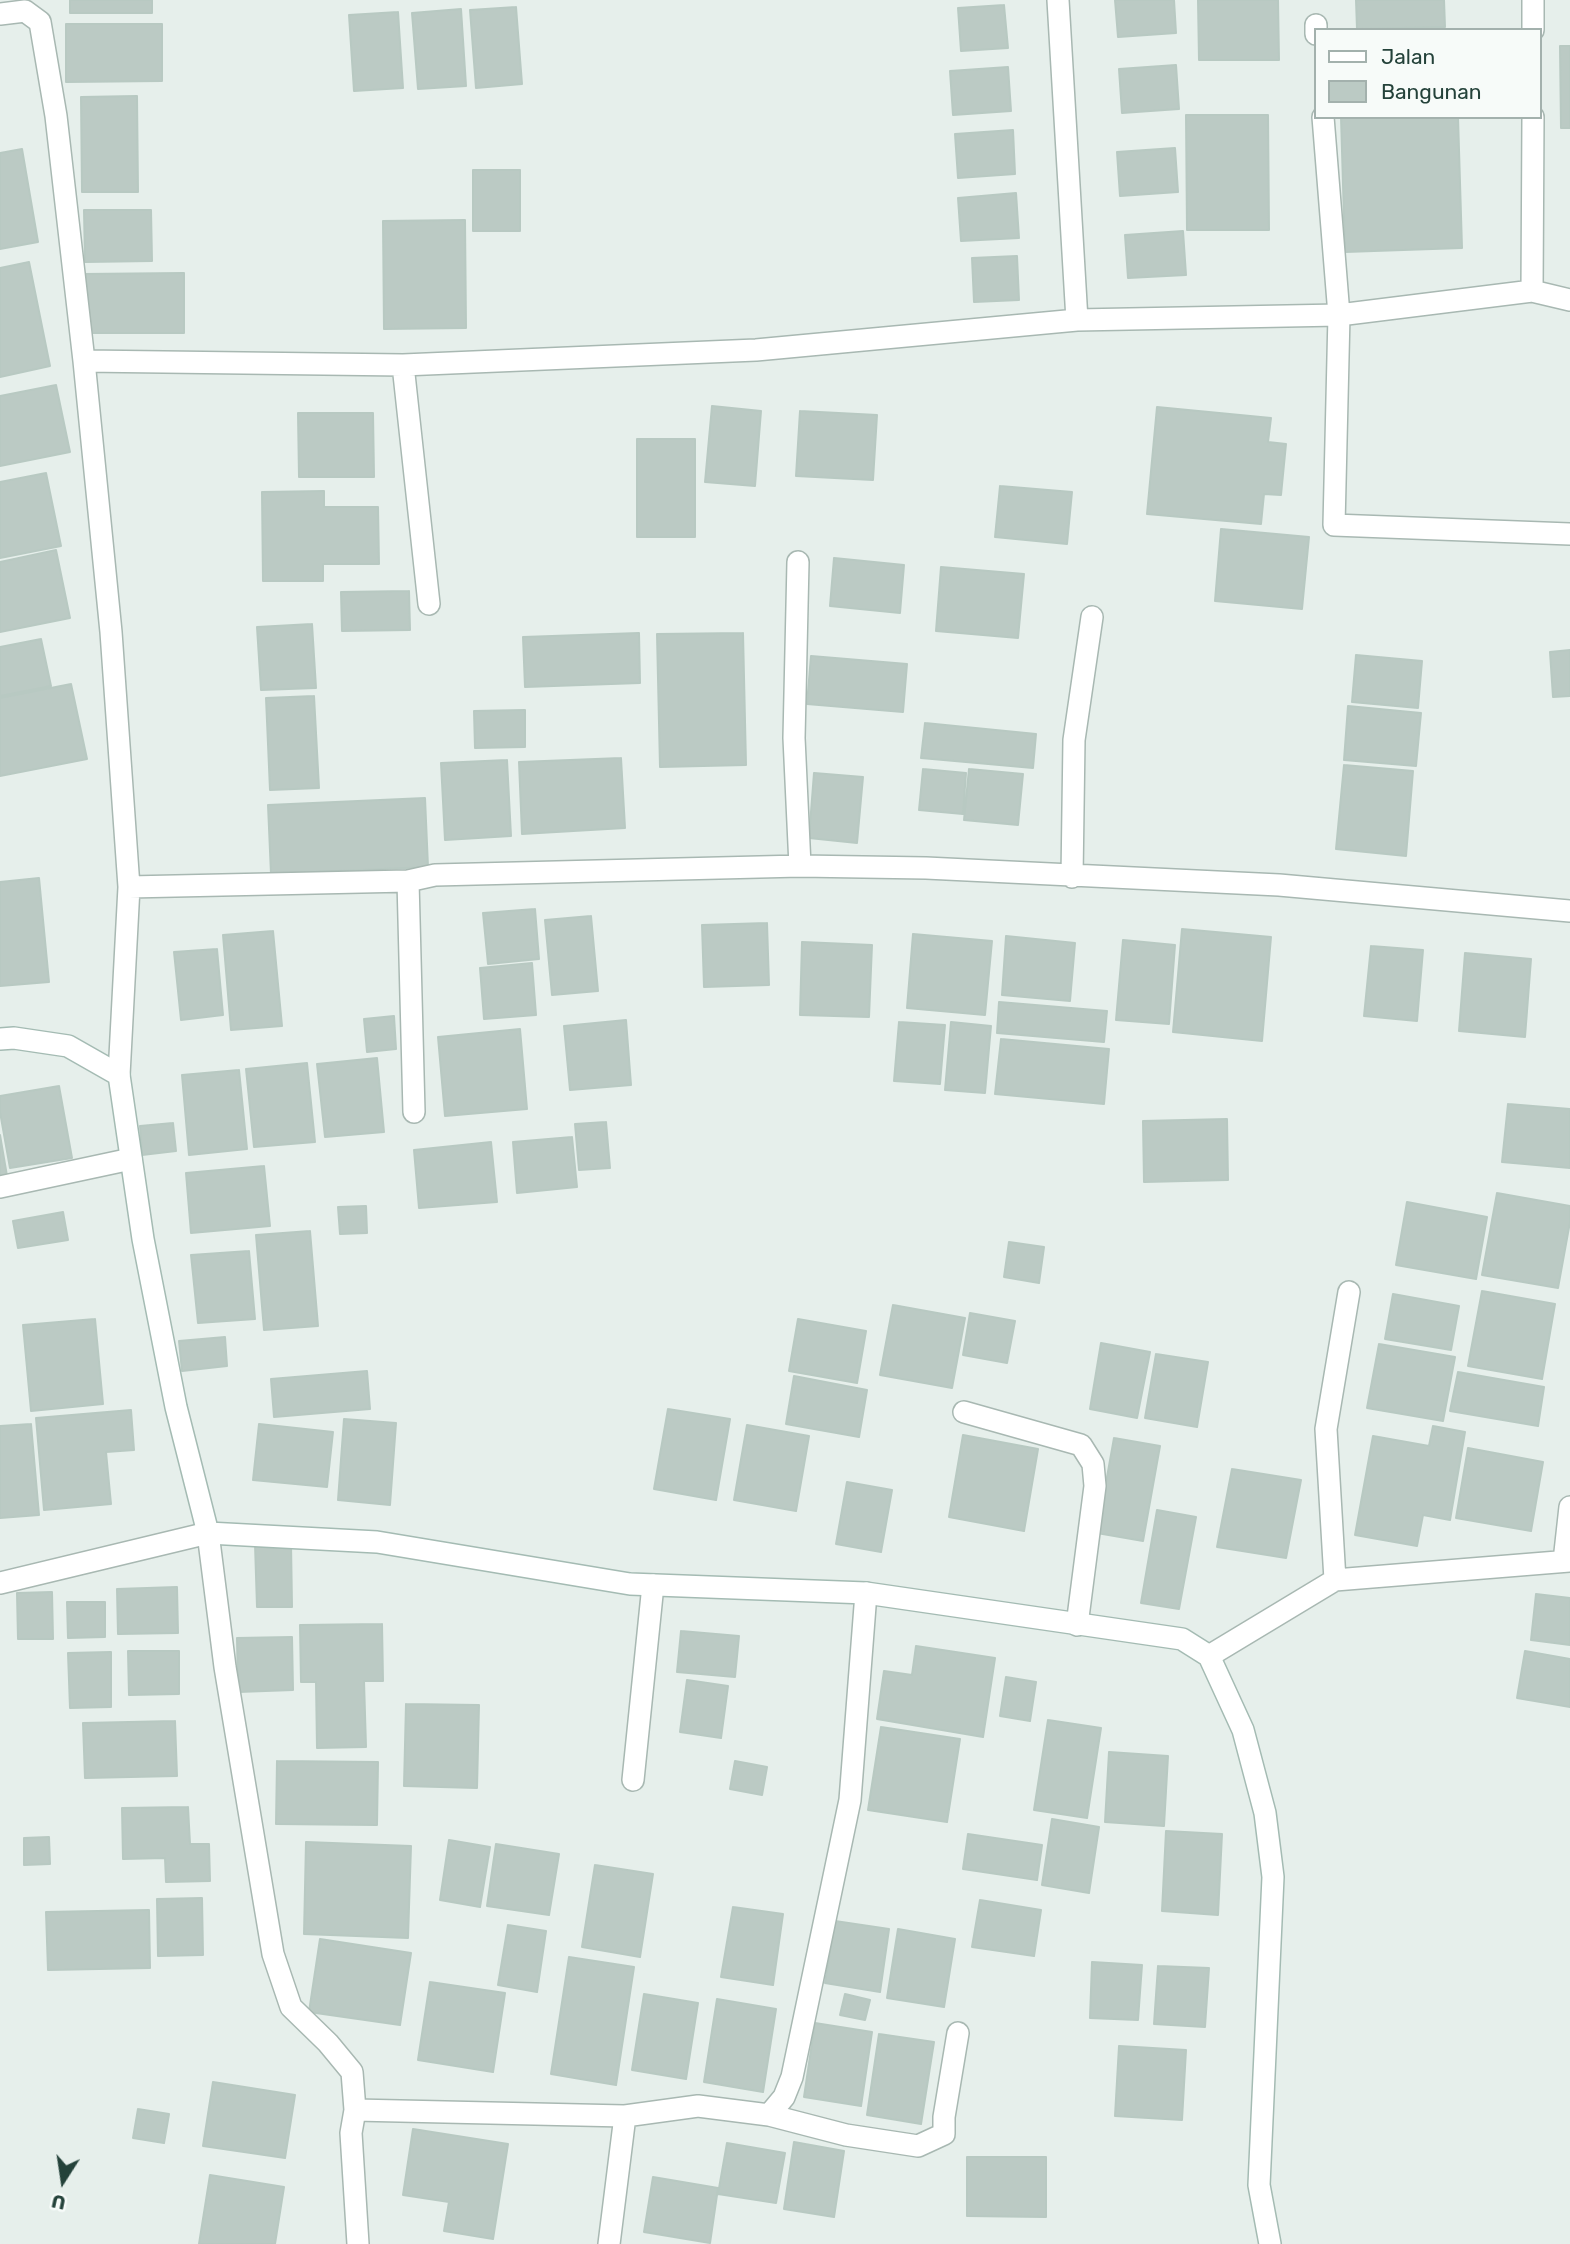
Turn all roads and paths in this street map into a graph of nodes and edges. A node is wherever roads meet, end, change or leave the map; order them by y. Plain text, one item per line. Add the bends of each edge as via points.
1 (1058, 0) edge
2 (1533, 0) edge
3 (0, 14) edge
4 (1533, 28) edge
5 (1323, 119) edge
6 (1533, 119) edge
7 (1532, 291) junction
8 (1570, 300) edge
9 (1339, 315) junction
10 (1077, 320) junction
11 (84, 361) junction
12 (403, 365) junction
13 (1570, 534) edge
14 (798, 562) dead end
15 (429, 604) dead end
16 (1092, 617) dead end
17 (800, 866) junction
18 (1072, 877) junction
19 (408, 881) junction
20 (130, 887) junction
21 (1570, 911) edge
22 (0, 1039) edge
23 (119, 1075) junction
24 (414, 1112) dead end
25 (131, 1159) junction
26 (0, 1186) edge
27 (1349, 1292) dead end
28 (964, 1412) dead end
29 (1570, 1507) edge
30 (208, 1533) junction
31 (1567, 1561) edge
32 (1335, 1580) junction
33 (0, 1583) edge
34 (653, 1585) junction
35 (866, 1593) junction
36 (1077, 1625) junction
37 (1209, 1656) junction
38 (633, 1780) dead end
39 (958, 2033) dead end
40 (355, 2110) junction
41 (769, 2115) junction
42 (625, 2116) junction
43 (358, 2244) edge
44 (609, 2244) edge
45 (1270, 2244) edge

1 - 10 street
2 - 4 street
3 - 11 street via 25,11 40,22 56,116
5 - 9 street
6 - 7 street
7 - 8 street
7 - 9 street
9 - 10 street
9 - 13 street via 1334,525
10 - 12 street via 756,351
11 - 12 street
11 - 20 street
12 - 15 street
14 - 17 street via 794,738
16 - 18 street via 1074,740
17 - 18 street
17 - 19 street via 435,875
18 - 21 street via 1279,885
19 - 20 street
19 - 24 street
20 - 23 street
22 - 23 street via 68,1046
23 - 25 street
25 - 26 street
25 - 30 street via 176,1407
27 - 32 street via 1326,1429
28 - 36 street via 1081,1445 1093,1464 1095,1486
29 - 31 street
30 - 33 street
30 - 34 street via 377,1542
30 - 40 street via 225,1667 273,1954 291,2007 352,2072
31 - 32 street
32 - 37 street
34 - 35 street
34 - 38 street
35 - 36 street
35 - 41 street via 850,1800 792,2077 784,2097
36 - 37 street via 1182,1639
37 - 45 street via 1243,1730 1265,1813 1273,1877 1259,2185
39 - 41 street via 944,2134 918,2146 846,2135
40 - 42 street
40 - 43 street via 351,2133
41 - 42 street via 698,2106
42 - 44 street

